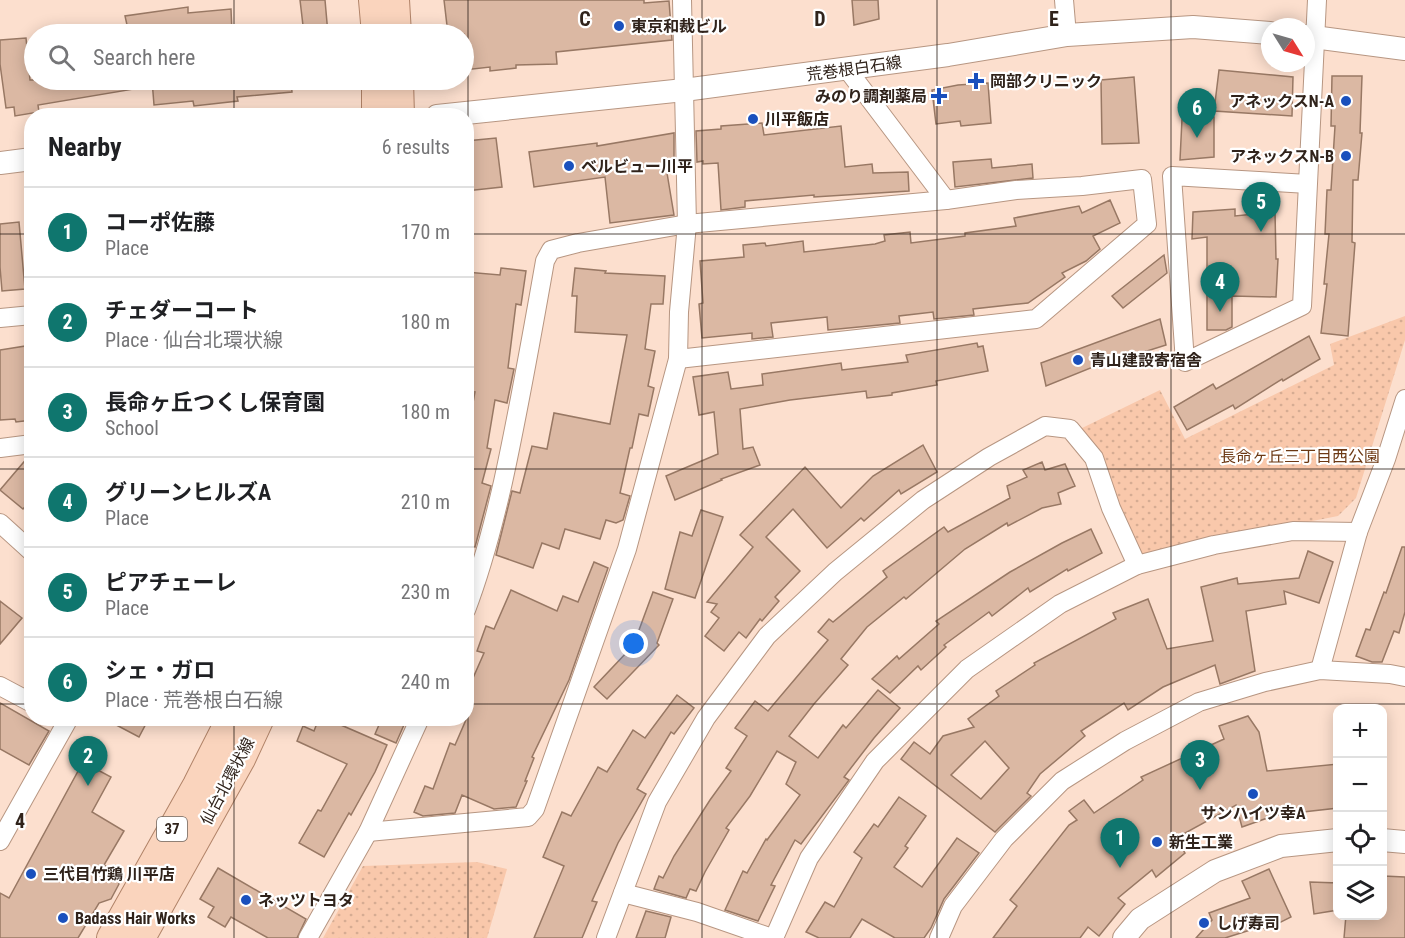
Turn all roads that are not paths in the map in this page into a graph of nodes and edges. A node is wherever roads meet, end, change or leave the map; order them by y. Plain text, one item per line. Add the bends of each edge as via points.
1 (373, 0) edge
2 (395, 0) edge
3 (682, 0) edge
4 (1064, 0) edge
5 (1317, 0) edge
6 (1314, 18) edge
7 (375, 24) edge
8 (397, 24) edge
9 (1261, 32) edge
10 (1067, 34) junction
11 (1315, 38) edge
12 (1405, 49) edge
13 (848, 69) junction
14 (1310, 72) edge
15 (376, 90) edge
16 (399, 90) edge
17 (684, 90) junction
18 (376, 108) edge
19 (400, 108) edge
20 (474, 112) edge
21 (24, 160) edge
22 (0, 163) edge
23 (1308, 184) junction
24 (946, 200) junction
25 (687, 225) junction
26 (24, 316) edge
27 (0, 318) edge
28 (678, 359) junction
29 (1405, 399) edge
30 (24, 445) edge
31 (0, 448) edge
32 (0, 523) edge
33 (1358, 532) junction
34 (24, 545) edge
35 (1137, 565) junction
36 (474, 587) edge
37 (1320, 670) junction
38 (1405, 677) edge
39 (0, 686) edge
40 (24, 699) edge
41 (63, 726) edge
42 (227, 726) edge
43 (256, 726) edge
44 (416, 726) edge
45 (369, 832) junction
46 (1387, 840) edge
47 (0, 841) edge
48 (1333, 841) edge
49 (1405, 842) edge
50 (623, 893) junction
51 (111, 938) edge
52 (141, 938) edge
53 (308, 938) edge
54 (606, 938) edge
55 (773, 938) edge
56 (939, 938) edge
57 (1124, 938) edge

1 - 7 main road
2 - 8 main road
3 - 17 street
4 - 10 street
5 - 6 street
9 - 10 street, 荒巻根白石線 via 1193,27
10 - 13 street, 荒巻根白石線
11 - 12 street
13 - 17 street, 荒巻根白石線
13 - 24 street
14 - 23 street
15 - 18 main road
16 - 19 main road
17 - 20 street, 荒巻根白石線
17 - 25 street
21 - 22 street
23 - 23 street via 1302,306 1185,362 1172,176
24 - 25 street
24 - 28 street via 1142,179 1146,224 1036,319
25 - 28 street
25 - 36 street via 551,250 545,261 518,413
26 - 27 street
28 - 45 street via 627,549 535,809 528,817
29 - 33 street
30 - 31 street
32 - 34 street
33 - 35 street via 1293,531 1214,545
33 - 37 street
35 - 50 street via 1094,458 1070,429 1045,426 988,456 924,500 843,565 768,636 706,718 657,802
35 - 55 street via 1060,604 967,669 874,761 809,858
37 - 38 street
37 - 56 street via 1199,702 1125,741 1062,781 1004,839 953,906
39 - 40 street
41 - 47 street
42 - 51 main road, 仙台北環状線 / 37
43 - 52 main road, 仙台北環状線 / 37
44 - 45 street
45 - 53 street
46 - 49 street
48 - 57 street via 1281,846 1215,871 1140,919
50 - 54 street
50 - 55 street via 697,912

